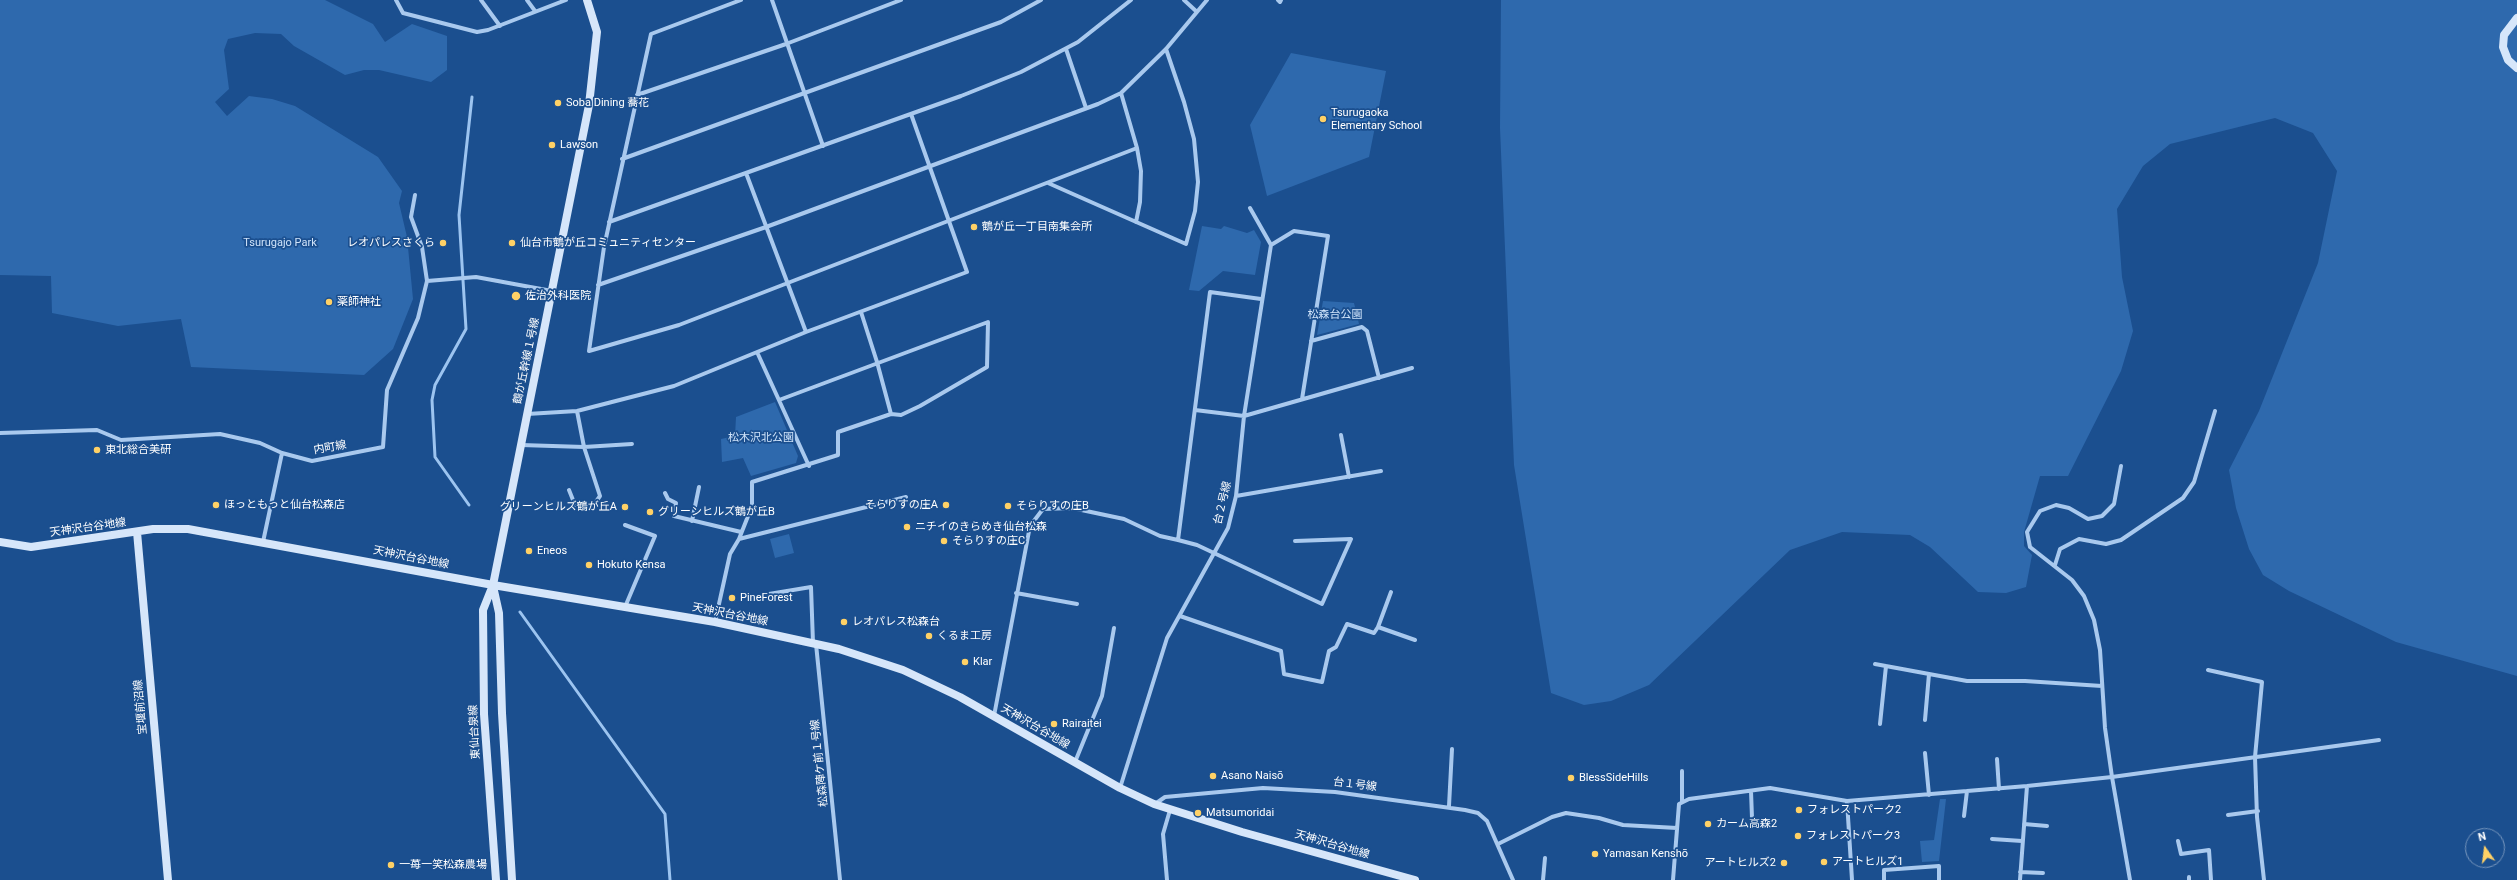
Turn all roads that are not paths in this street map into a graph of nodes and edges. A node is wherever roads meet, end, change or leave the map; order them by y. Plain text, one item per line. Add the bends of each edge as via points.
1 (396, 0) edge
2 (480, 0) edge
3 (527, 0) edge
4 (566, 0) edge
5 (587, 0) edge
6 (741, 0) edge
7 (772, 0) edge
8 (901, 0) edge
9 (1041, 0) edge
10 (1131, 0) edge
11 (1184, 0) edge
12 (1206, 0) edge
13 (1278, 0) edge
14 (1281, 0) edge
15 (535, 11) junction
16 (1197, 12) junction
17 (2517, 18) edge
18 (500, 26) junction
19 (786, 44) junction
20 (1066, 49) junction
21 (1166, 49) junction
22 (2517, 68) edge
23 (1121, 93) junction
24 (803, 94) junction
25 (637, 95) junction
26 (1086, 108) junction
27 (911, 114) junction
28 (823, 146) junction
29 (1137, 148) junction
30 (622, 159) junction
31 (930, 166) junction
32 (746, 173) junction
33 (1048, 182) junction
34 (415, 195) dead end
35 (1250, 208) dead end
36 (949, 219) junction
37 (609, 222) junction
38 (1136, 222) junction
39 (766, 227) junction
40 (1271, 246) junction
41 (427, 281) junction
42 (787, 282) junction
43 (598, 285) junction
44 (552, 291) junction
45 (1261, 299) junction
46 (860, 312) junction
47 (806, 332) junction
48 (1311, 340) junction
49 (757, 352) junction
50 (878, 362) junction
51 (1412, 368) dead end
52 (1379, 378) junction
53 (1302, 399) junction
54 (779, 400) junction
55 (577, 410) junction
56 (1195, 410) junction
57 (2215, 411) dead end
58 (527, 414) junction
59 (891, 414) junction
60 (1244, 416) junction
61 (0, 433) edge
62 (1342, 435) dead end
63 (632, 444) dead end
64 (521, 445) junction
65 (584, 448) junction
66 (282, 453) junction
67 (809, 466) junction
68 (2120, 466) dead end
69 (1381, 471) dead end
70 (1349, 477) junction
71 (699, 487) dead end
72 (569, 490) dead end
73 (665, 492) dead end
74 (1236, 496) junction
75 (906, 497) dead end
76 (692, 521) junction
77 (625, 525) dead end
78 (137, 532) junction
79 (741, 532) junction
80 (739, 539) junction
81 (1178, 540) junction
82 (0, 542) edge
83 (263, 542) junction
84 (1295, 542) dead end
85 (1212, 554) junction
86 (2055, 565) junction
87 (493, 585) junction
88 (1391, 592) dead end
89 (1016, 593) junction
90 (769, 594) dead end
91 (1077, 604) dead end
92 (625, 607) junction
93 (1180, 616) junction
94 (715, 622) junction
95 (1378, 627) junction
96 (1114, 628) dead end
97 (1415, 640) dead end
98 (815, 644) junction
99 (1875, 664) dead end
100 (1886, 666) junction
101 (2208, 670) dead end
102 (1928, 674) junction
103 (2102, 686) junction
104 (994, 716) junction
105 (1925, 720) dead end
106 (1880, 724) dead end
107 (2379, 740) dead end
108 (1452, 749) dead end
109 (1925, 753) dead end
110 (2255, 757) junction
111 (1996, 759) dead end
112 (1074, 762) junction
113 (1682, 771) dead end
114 (2112, 778) junction
115 (2027, 786) junction
116 (1120, 788) junction
117 (1999, 789) junction
118 (1750, 791) junction
119 (1967, 791) junction
120 (1928, 794) junction
121 (1848, 801) junction
122 (1682, 802) junction
123 (1154, 804) junction
124 (1448, 806) junction
125 (1170, 810) junction
126 (2258, 811) junction
127 (2228, 815) dead end
128 (1964, 816) dead end
129 (1752, 818) dead end
130 (2024, 824) junction
131 (2047, 826) dead end
132 (1677, 828) junction
133 (1992, 839) dead end
134 (2022, 841) junction
135 (2178, 841) dead end
136 (1498, 844) junction
137 (1545, 858) dead end
138 (2020, 872) junction
139 (2043, 873) dead end
140 (168, 880) edge
141 (496, 880) edge
142 (512, 880) edge
143 (840, 880) edge
144 (1167, 880) edge
145 (1415, 880) edge
146 (1513, 880) edge
147 (1543, 880) edge
148 (1673, 880) edge
149 (1852, 880) edge
150 (1884, 880) edge
151 (1939, 880) edge
152 (2020, 880) edge
153 (2130, 880) edge
154 (2211, 880) edge
155 (2264, 880) edge

1 - 18 street via 403,13 459,29 477,32
2 - 18 street
3 - 15 street
4 - 15 street
5 - 44 street, 鶴が丘幹線１号線 via 596,32 594,69
6 - 25 street via 651,34
7 - 19 street
8 - 19 street
9 - 24 street via 1001,22
10 - 20 street
11 - 16 street
12 - 16 street
13 - 14 street
15 - 18 street
16 - 21 street
17 - 22 street via 2504,35 2504,47 2508,60
19 - 24 street
19 - 25 street
20 - 26 street
20 - 27 street via 1021,72
21 - 23 street
21 - 38 street via 1194,139 1198,182 1196,211 1186,244
23 - 26 street
23 - 29 street
24 - 28 street
24 - 30 street
25 - 30 street
26 - 31 street
27 - 28 street
27 - 31 street
28 - 32 street
29 - 33 street
29 - 38 street via 1141,171 1140,202
30 - 37 street
31 - 36 street
31 - 39 street
32 - 37 street
32 - 39 street
33 - 36 street
33 - 38 street
34 - 41 street, 内町線 via 411,217 422,248
35 - 40 street
36 - 42 street
36 - 46 street via 967,272
37 - 43 street
39 - 42 street
39 - 43 street
40 - 45 street, 台２号線
40 - 48 street via 1294,231 1328,236
41 - 44 street via 472,278
41 - 66 street, 内町線 via 418,318 387,390 383,447 312,461
42 - 43 street via 679,325 589,351
42 - 47 street
44 - 58 street, 鶴が丘幹線１号線
45 - 56 street via 1210,292
45 - 60 street, 台２号線
46 - 47 street
46 - 50 street
47 - 49 street
48 - 52 street via 1362,327 1367,332
48 - 53 street
49 - 54 street
49 - 55 street via 674,386
50 - 54 street
50 - 59 street
50 - 59 street via 988,322 987,367 920,406 900,415
51 - 52 street
52 - 53 street
53 - 60 street
54 - 67 street
55 - 58 street
55 - 65 street
56 - 60 street
56 - 81 street
57 - 86 street via 2194,482 2183,498 2121,540 2106,544 2079,539 2060,549
58 - 64 street, 鶴が丘幹線１号線
59 - 67 street via 838,432 838,455
60 - 74 street, 台２号線
61 - 66 street, 内町線 via 97,430 121,440 220,434 260,443
62 - 70 street
63 - 65 street
64 - 65 street
64 - 87 street, 鶴が丘幹線１号線
65 - 72 street via 600,496 593,506 575,505
66 - 83 street
67 - 79 street via 752,482 752,506
68 - 86 street via 2114,504 2102,516 2088,519 2069,508 2056,505 2040,511 2027,532 2030,547
69 - 70 street
70 - 74 street
71 - 76 street
73 - 76 street via 668,499 676,503 674,516
74 - 85 street, 台２号線 via 1228,528
75 - 80 street
76 - 79 street
77 - 92 street via 655,536
78 - 82 street, 天神沢台谷地線 via 31,547
78 - 83 street, 天神沢台谷地線 via 153,529 188,530
78 - 140 street, 宝堰前沼線
79 - 80 street
80 - 94 street via 730,554
81 - 85 street via 1197,545
81 - 89 street via 1160,536 1124,519 1072,508 1043,509 1030,526
83 - 87 street, 天神沢台谷地線
84 - 85 street via 1351,539 1322,604
85 - 93 street, 台２号線
86 - 103 street via 2072,580 2084,596 2094,620 2100,650
87 - 92 street, 天神沢台谷地線
87 - 141 street, 東仙台泉線 via 483,610 484,714
87 - 142 street via 499,613
88 - 95 street
89 - 91 street
89 - 104 street
90 - 98 street, 松森陣ケ前１号線 via 811,587
92 - 94 street, 天神沢台谷地線
93 - 95 street via 1281,651 1284,674 1322,682 1329,652 1336,647 1347,624 1374,633
93 - 116 street, 台２号線 via 1167,638
94 - 98 street, 天神沢台谷地線
95 - 97 street
96 - 112 street via 1102,696
98 - 104 street, 天神沢台谷地線 via 903,670
98 - 143 street, 松森陣ケ前１号線
99 - 100 street
100 - 102 street
100 - 106 street
101 - 110 street via 2262,682
102 - 103 street via 1967,681 2024,681
102 - 105 street
103 - 114 street
104 - 112 street, 天神沢台谷地線
107 - 110 street
108 - 124 street
109 - 120 street
110 - 114 street
110 - 126 street
111 - 117 street
112 - 116 street, 天神沢台谷地線
113 - 122 street
114 - 115 street
114 - 153 street
115 - 117 street
115 - 130 street
116 - 123 street, 天神沢台谷地線
117 - 119 street
118 - 121 street via 1770,788
118 - 122 street via 1688,799
118 - 129 street
119 - 120 street
119 - 128 street
120 - 121 street
121 - 149 street
122 - 132 street via 1679,804
123 - 124 street, 台１号線 via 1165,797 1263,788 1335,792
123 - 125 street, 天神沢台谷地線
124 - 136 street, 台１号線 via 1478,813 1487,821
125 - 144 street via 1164,834
125 - 145 street, 天神沢台谷地線
126 - 127 street
126 - 155 street
130 - 131 street
130 - 134 street
132 - 136 street via 1623,825 1566,812
132 - 148 street
133 - 134 street
134 - 138 street
135 - 154 street via 2181,854 2209,850
136 - 146 street, 台１号線
137 - 147 street
138 - 139 street
138 - 152 street
150 - 151 street via 1884,870 1939,866

